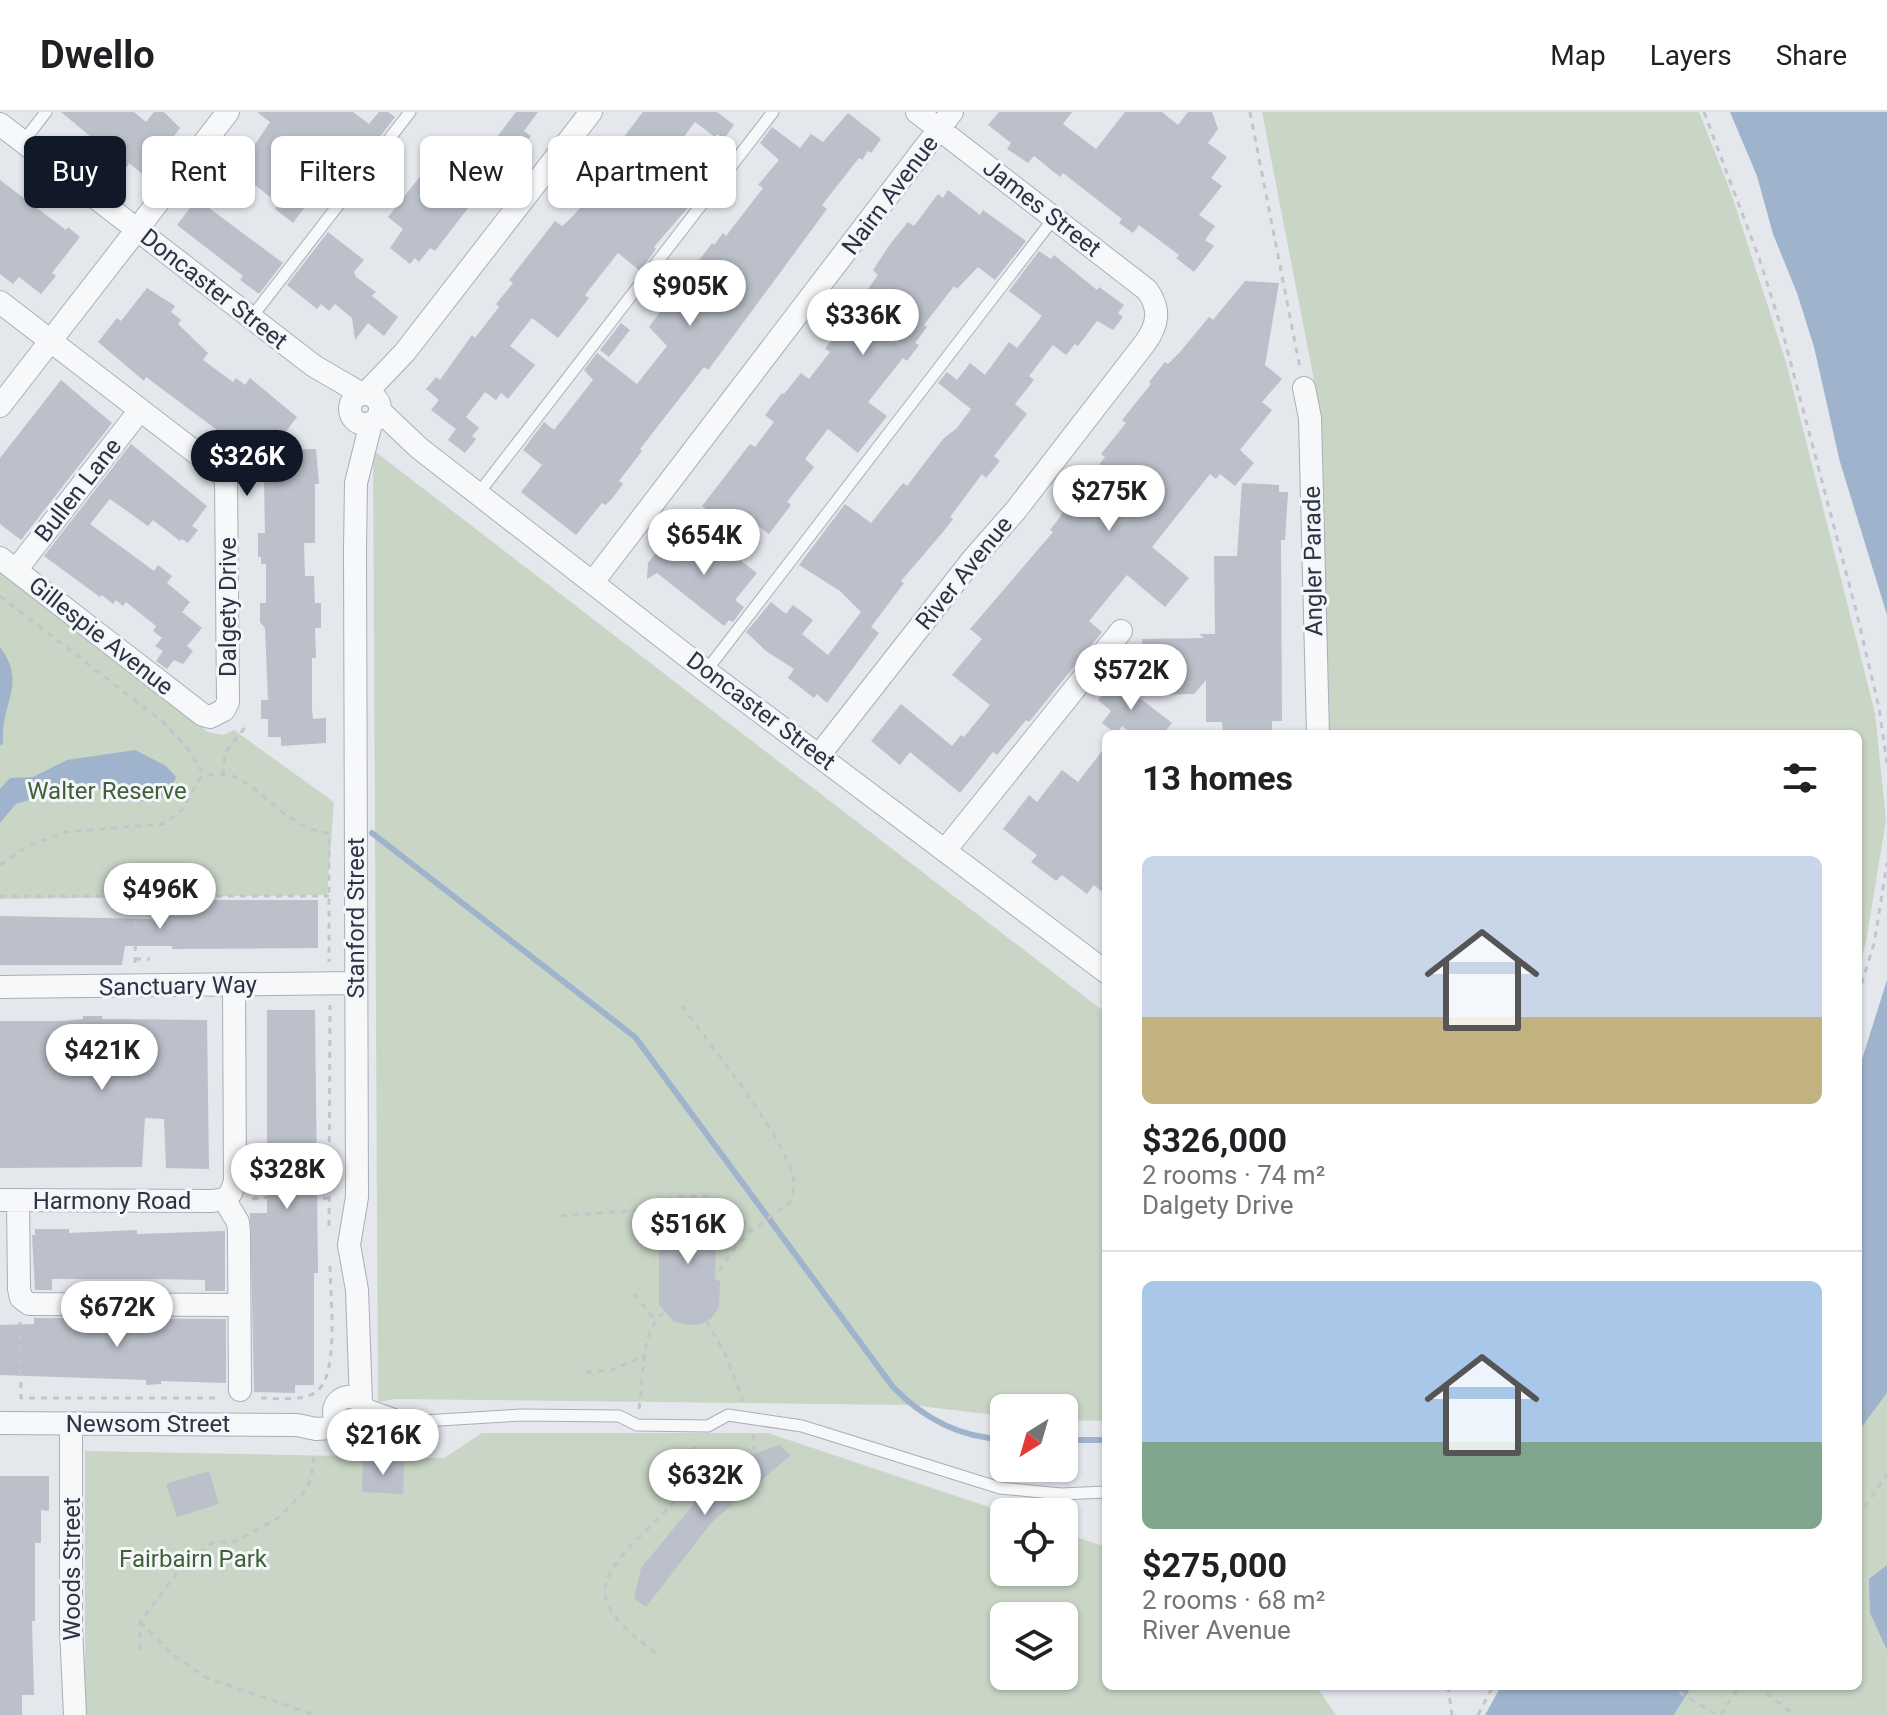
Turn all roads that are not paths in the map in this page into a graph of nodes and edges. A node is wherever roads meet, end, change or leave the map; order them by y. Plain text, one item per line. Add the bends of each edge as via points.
1 (46, 112) edge
2 (228, 112) edge
3 (410, 112) edge
4 (591, 112) edge
5 (773, 112) edge
6 (917, 112) edge
7 (946, 121) edge
8 (0, 124) edge
9 (23, 142) junction
10 (1055, 217) junction
11 (137, 230) junction
12 (0, 302) edge
13 (1157, 312) joint
14 (251, 318) junction
15 (50, 341) junction
16 (1304, 388) road end
17 (0, 406) edge
18 (366, 408) junction
19 (140, 410) junction
20 (478, 494) junction
21 (8, 564) edge
22 (593, 582) junction
23 (1121, 631) dead end
24 (706, 671) junction
25 (203, 715) joint
26 (1318, 730) edge
27 (820, 754) junction
28 (946, 849) junction
29 (1102, 969) edge
30 (356, 983) junction
31 (234, 985) junction
32 (0, 987) edge
33 (224, 1199) junction
34 (9, 1200) edge
35 (239, 1305) junction
36 (240, 1390) dead end
37 (351, 1410) junction
38 (414, 1422) junction
39 (0, 1423) edge
40 (71, 1424) junction
41 (1102, 1492) edge
42 (75, 1715) edge

1 - 9 lane
2 - 11 street
3 - 14 lane
4 - 18 street
5 - 20 lane
6 - 7 street, James Street
7 - 10 street, James Street
7 - 22 street, Nairn Avenue
8 - 9 street, Doncaster Street
9 - 11 street, Doncaster Street
10 - 13 street, James Street via 1147,290
10 - 24 lane
11 - 14 street, Doncaster Street
11 - 15 street
12 - 15 street, Dalgety Drive
13 - 27 street, River Avenue via 1152,333
14 - 18 street, Doncaster Street
15 - 17 street
15 - 19 street, Dalgety Drive
16 - 26 street, Angler Parade via 1310,418
18 - 20 street, Doncaster Street
18 - 30 street, Stanford Street via 349,442 356,483
19 - 21 street, Bullen Lane
19 - 25 street, Dalgety Drive via 226,480 228,702 217,715
20 - 22 street, Doncaster Street
21 - 25 street, Gillespie Avenue
22 - 24 street, Doncaster Street
23 - 28 street
24 - 27 street, Doncaster Street
27 - 28 street, Doncaster Street
28 - 29 street, Doncaster Street
30 - 31 street, Sanctuary Way via 330,994
30 - 37 street, Stanford Street via 357,1203 349,1245 357,1290 358,1351
31 - 32 street, Sanctuary Way
31 - 33 street via 235,1181
33 - 34 street, Harmony Road
33 - 35 street via 238,1222
34 - 35 street via 19,1289 29,1304
35 - 36 street
37 - 38 lane, Newsom Street
37 - 38 lane, Newsom Street
37 - 40 street, Newsom Street via 316,1429
38 - 41 lane, Newsom Street via 619,1416 637,1425 708,1426 728,1415 802,1426 1000,1488
39 - 40 street, Newsom Street
40 - 42 street, Woods Street

